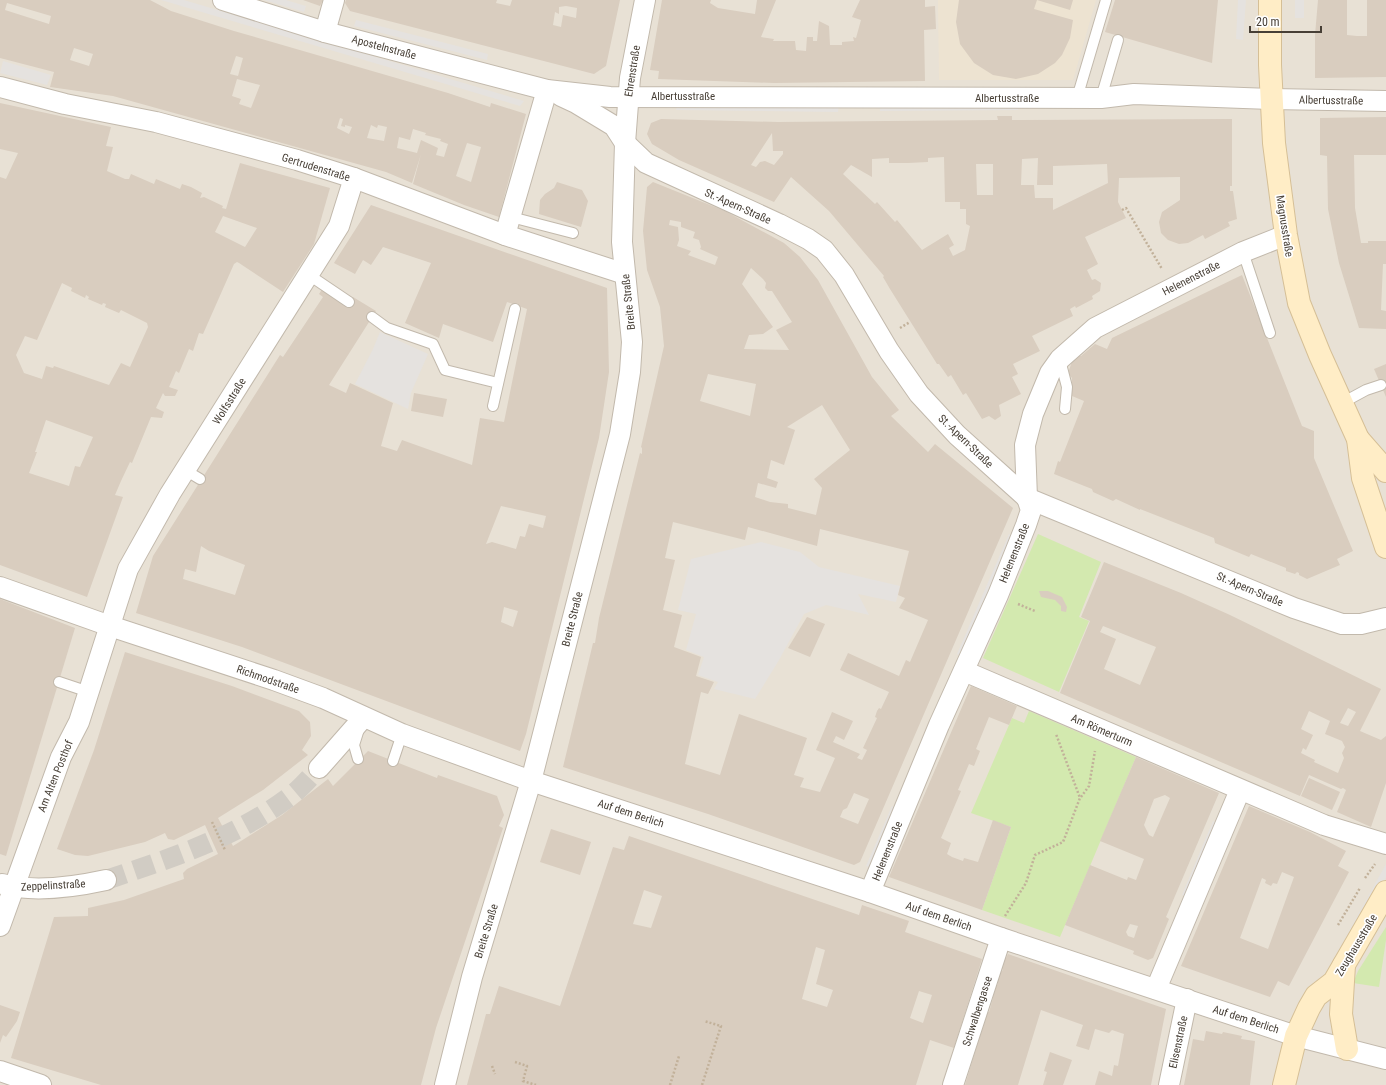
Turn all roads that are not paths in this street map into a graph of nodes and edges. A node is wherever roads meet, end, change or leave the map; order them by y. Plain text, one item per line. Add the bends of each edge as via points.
1 (223, 0) edge
2 (334, 0) edge
3 (645, 0) edge
4 (1106, 0) edge
5 (1270, 0) edge
6 (325, 32) junction
7 (1118, 40) dead end
8 (0, 87) edge
9 (547, 90) junction
10 (628, 97) junction
11 (1068, 98) junction
12 (1101, 98) junction
13 (1271, 99) junction
14 (1386, 101) edge
15 (624, 143) junction
16 (354, 178) junction
17 (508, 226) junction
18 (573, 233) dead end
19 (1286, 235) junction
20 (1243, 252) junction
21 (625, 274) junction
22 (308, 275) junction
23 (349, 302) dead end
24 (515, 309) dead end
25 (372, 317) dead end
26 (1270, 333) dead end
27 (1060, 359) junction
28 (498, 383) junction
29 (1381, 385) dead end
30 (1342, 403) junction
31 (494, 406) dead end
32 (1065, 409) dead end
33 (1358, 439) junction
34 (1386, 471) edge
35 (1027, 498) junction
36 (1386, 547) edge
37 (0, 587) edge
38 (1386, 618) edge
39 (110, 626) junction
40 (964, 671) junction
41 (59, 682) dead end
42 (89, 692) junction
43 (363, 718) junction
44 (402, 734) junction
45 (358, 759) dead end
46 (393, 761) dead end
47 (319, 768) tunnel mouth
48 (531, 781) junction
49 (1240, 790) junction
50 (1386, 844) edge
51 (106, 880) tunnel mouth
52 (7, 886) edge
53 (870, 892) junction
54 (1386, 892) edge
55 (0, 926) edge
56 (1001, 938) junction
57 (1344, 965) junction
58 (1156, 989) junction
59 (1187, 999) junction
60 (1296, 1036) junction
61 (1347, 1050) junction
62 (1386, 1059) edge
63 (0, 1071) edge
64 (41, 1085) edge
65 (445, 1085) edge
66 (953, 1085) edge
67 (1169, 1085) edge
68 (1284, 1085) edge

1 - 6 street, Apostelnstraße
2 - 6 street
3 - 10 street, Ehrenstraße
4 - 11 lane
5 - 13 street, Magnusstraße
6 - 9 street, Apostelnstraße
7 - 12 lane
8 - 16 street, Gertrudenstraße via 190,131
9 - 10 street, Apostelnstraße
9 - 15 street, Apostelnstraße via 576,103 614,126
9 - 17 street
10 - 11 street, Albertusstraße
10 - 15 street, Ehrenstraße
11 - 12 street, Albertusstraße
12 - 13 street, Albertusstraße via 1134,94
13 - 14 street, Albertusstraße
13 - 19 street, Magnusstraße
15 - 21 street, Breite Straße via 622,242
15 - 35 street, St.-Apern-Straße via 646,163 779,224 824,250 844,275 889,351 919,394 957,435
16 - 17 street, Gertrudenstraße
16 - 22 street, Wolfsstraße via 339,226
17 - 18 lane
17 - 21 street, Gertrudenstraße
19 - 20 street, Helenenstraße
19 - 30 street, Magnusstraße via 1300,303
20 - 26 lane
20 - 27 street, Helenenstraße via 1095,328
21 - 48 street, Breite Straße via 632,342 620,434
22 - 23 lane
22 - 39 street, Wolfsstraße via 192,474 148,530 128,569
24 - 28 lane
25 - 28 lane via 387,328 433,344 445,370
27 - 32 lane via 1067,387
27 - 35 street, Helenenstraße via 1042,390 1025,445
28 - 31 lane
29 - 30 lane
30 - 33 street, Magnusstraße
33 - 34 street, Magnusstraße
33 - 36 street, Magnusstraße via 1364,478
35 - 38 street, St.-Apern-Straße via 1294,608 1342,624 1362,624
35 - 40 street, Helenenstraße via 1030,510 1026,525
37 - 39 street, Richmodstraße
39 - 42 street, Am Alten Posthof
39 - 43 street, Richmodstraße via 274,680 323,698
40 - 49 street, Am Römerturm
40 - 53 street, Helenenstraße
41 - 42 lane
42 - 52 street, Am Alten Posthof via 79,722 61,757
43 - 44 street, Richmodstraße
43 - 45 lane via 354,744
43 - 47 street
44 - 46 lane
44 - 48 street, Richmodstraße
48 - 53 street, Auf dem Berlich
48 - 65 street, Breite Straße via 472,977
49 - 50 street, Am Römerturm via 1324,825
49 - 58 street
51 - 52 street, Zeppelinstraße via 85,885
52 - 55 street, Am Alten Posthof
53 - 56 street, Auf dem Berlich
54 - 57 street, Zeughausstraße
56 - 58 street, Auf dem Berlich
56 - 66 street, Schwalbengasse
57 - 60 street, Zeughausstraße via 1334,982 1316,996
57 - 61 street via 1341,1014
58 - 59 street, Auf dem Berlich
59 - 60 street, Auf dem Berlich
59 - 67 street, Elisenstraße
60 - 61 street, Auf dem Berlich
60 - 68 street, Zeughausstraße
61 - 62 street, Auf dem Berlich
63 - 64 street

